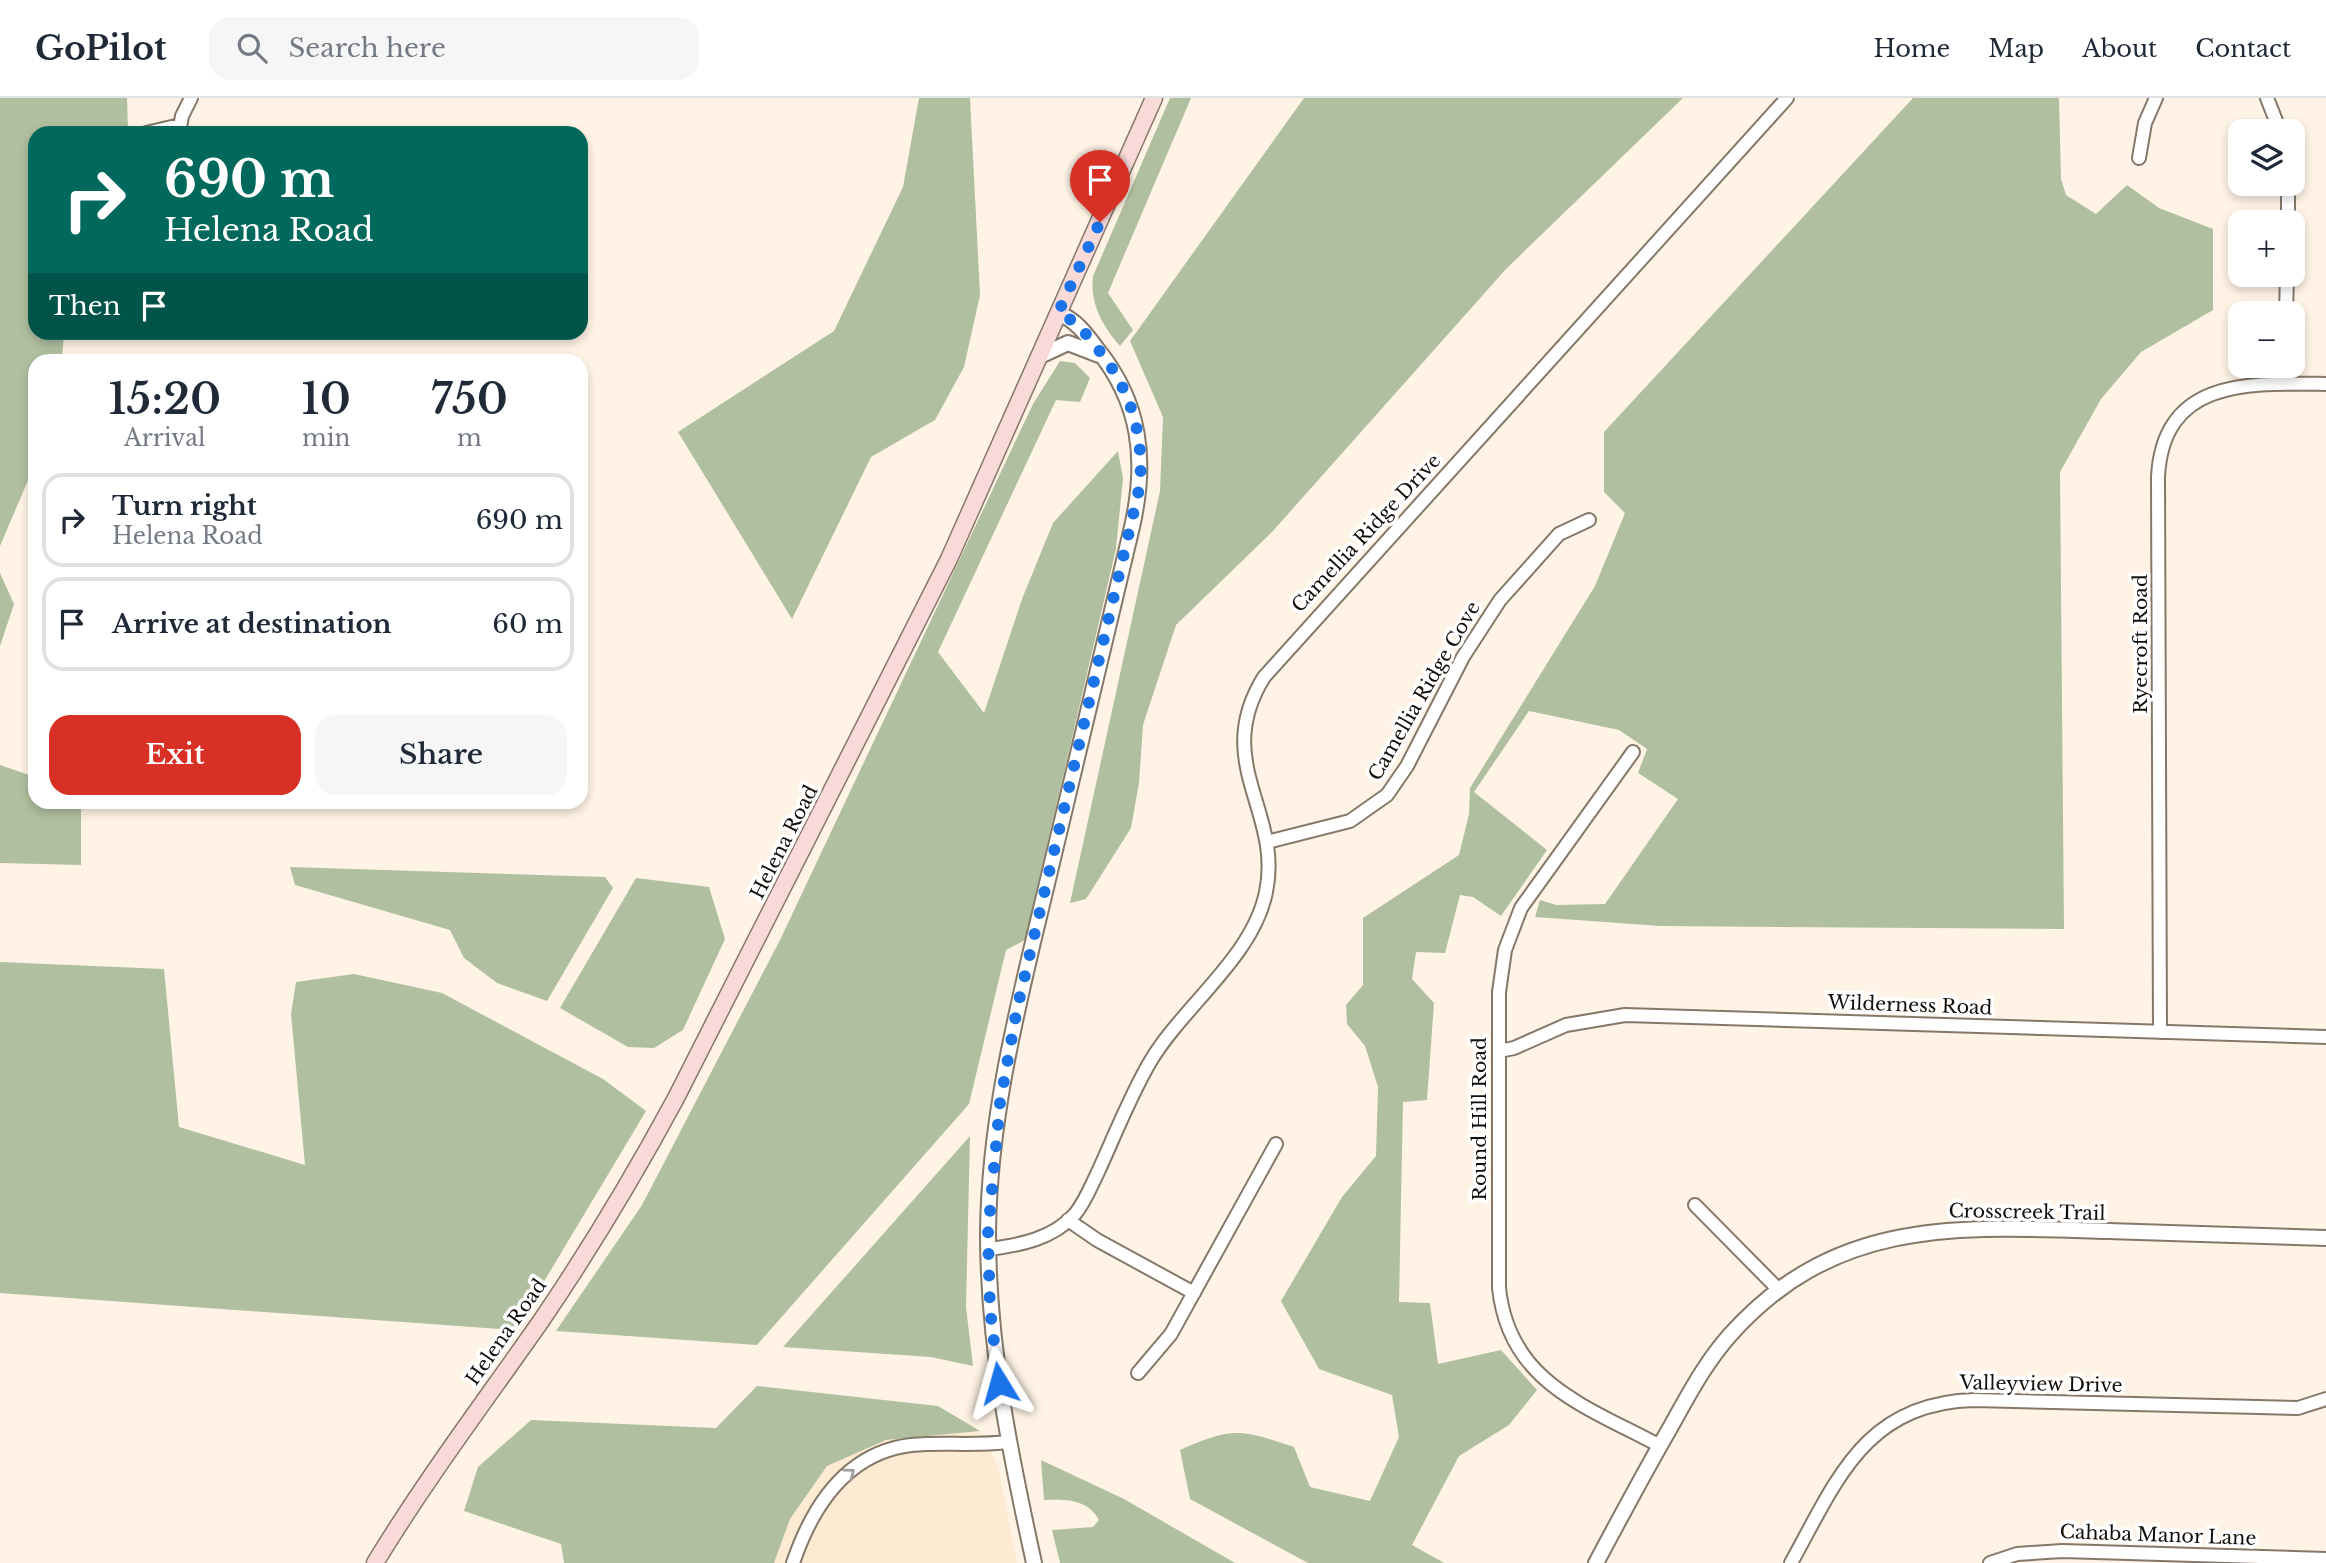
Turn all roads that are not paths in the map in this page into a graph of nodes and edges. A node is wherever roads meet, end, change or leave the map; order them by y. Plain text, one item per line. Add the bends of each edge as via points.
1 (191, 98) edge
2 (1154, 98) edge
3 (1787, 98) edge
4 (2156, 98) edge
5 (2267, 98) edge
6 (2275, 119) edge
7 (180, 126) edge
8 (2138, 158) dead end
9 (1058, 313) junction
10 (1040, 356) junction
11 (1105, 359) junction
12 (2283, 378) edge
13 (2283, 383) junction
14 (2326, 384) edge
15 (1589, 520) dead end
16 (1633, 752) dead end
17 (1267, 842) junction
18 (2160, 1032) junction
19 (2326, 1037) edge
20 (1499, 1051) junction
21 (1276, 1144) dead end
22 (1695, 1205) dead end
23 (1068, 1220) junction
24 (2326, 1238) edge
25 (989, 1249) junction
26 (1779, 1290) junction
27 (1194, 1293) junction
28 (1138, 1373) dead end
29 (2326, 1399) edge
30 (1008, 1442) junction
31 (1660, 1446) junction
32 (2203, 1559) edge
33 (2326, 1559) edge
34 (375, 1563) edge
35 (793, 1563) edge
36 (1034, 1563) edge
37 (1595, 1563) edge
38 (1791, 1563) edge
39 (1990, 1563) edge

1 - 7 street
2 - 9 main road, Helena Road
3 - 17 street, Camellia Ridge Drive via 1264,677 1250,704 1243,749
4 - 8 street
5 - 6 street
9 - 10 main road, Helena Road
9 - 11 street via 1076,323
10 - 11 street via 1068,343
10 - 34 main road, Helena Road via 995,462 898,664 654,1139 568,1280
11 - 25 street via 1122,385 1136,424 1141,471 1137,504 1014,1022 995,1141
12 - 13 street
13 - 14 street, Ryecroft Road
13 - 18 street, Ryecroft Road via 2242,384 2202,398 2177,422 2159,463
15 - 17 street, Camellia Ridge Cove via 1559,534 1500,600 1387,795 1350,821
16 - 20 street, Round Hill Road via 1542,876 1512,928 1501,972
17 - 23 street, Camellia Ridge Drive via 1267,891 1255,925 1150,1062 1084,1200
18 - 19 street, Wilderness Road
18 - 20 street, Wilderness Road via 1625,1015 1566,1025
20 - 31 street, Round Hill Road via 1499,1288 1509,1334 1522,1358 1548,1384
21 - 27 street
22 - 26 street
23 - 25 street via 1038,1239
23 - 27 street
24 - 26 street, Crosscreek Trail via 1949,1228 1854,1249
25 - 30 street via 995,1358
26 - 31 street, Crosscreek Trail via 1713,1357
27 - 28 street via 1166,1341
29 - 38 street, Valleyview Drive via 2287,1409 1974,1400 1917,1409 1887,1424 1847,1462
35 -> 30 street via 819,1503 858,1466 893,1449 914,1445
30 - 36 street
31 - 37 street, Crosscreek Trail
32 - 33 street, Cahaba Manor Lane
32 - 39 street, Cahaba Manor Lane via 2045,1551

